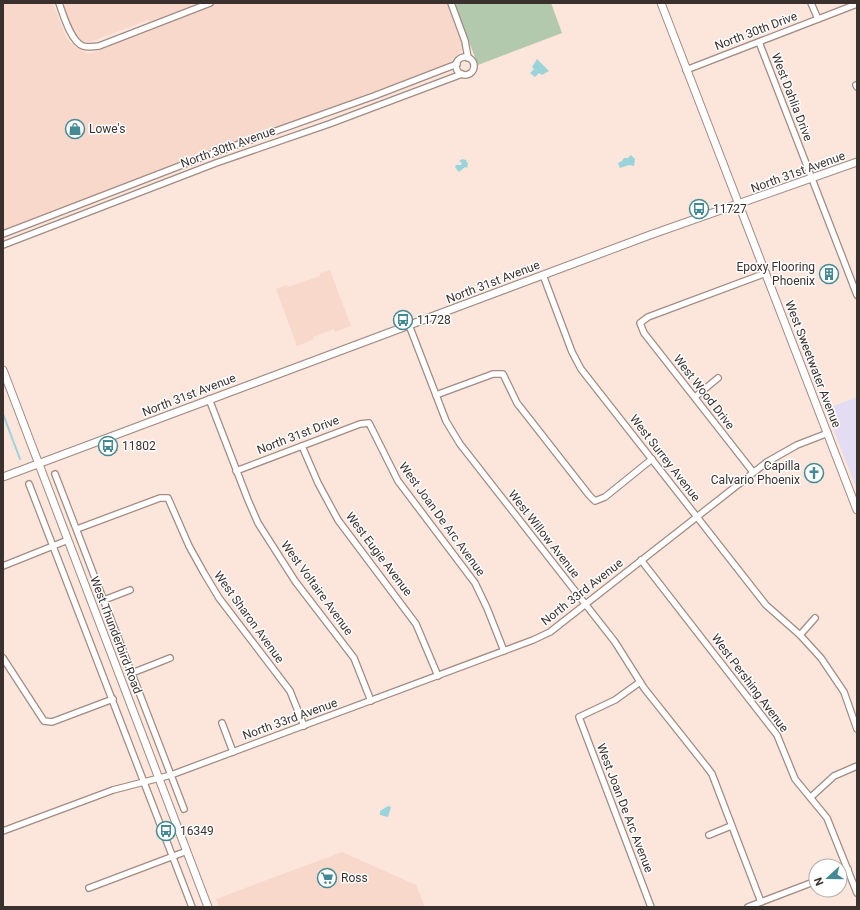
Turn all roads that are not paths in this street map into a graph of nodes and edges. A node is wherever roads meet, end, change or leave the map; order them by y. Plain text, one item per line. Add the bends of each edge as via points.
1 (59, 3) edge
2 (210, 3) edge
3 (451, 3) edge
4 (660, 3) edge
5 (811, 3) edge
6 (857, 4) edge
7 (818, 19) junction
8 (759, 42) junction
9 (468, 58) junction
10 (457, 64) junction
11 (686, 70) junction
12 (462, 74) junction
13 (857, 162) edge
14 (812, 178) junction
15 (739, 204) junction
16 (3, 234) edge
17 (3, 245) edge
18 (766, 273) junction
19 (543, 275) junction
20 (857, 295) edge
21 (410, 325) junction
22 (3, 370) edge
23 (718, 378) dead end
24 (436, 395) junction
25 (695, 397) junction
26 (209, 399) junction
27 (369, 423) joint
28 (828, 433) junction
29 (302, 446) junction
30 (652, 459) junction
31 (38, 463) junction
32 (236, 471) junction
33 (753, 472) junction
34 (55, 474) dead end
35 (3, 477) edge
36 (29, 484) dead end
37 (857, 510) edge
38 (697, 516) junction
39 (77, 529) junction
40 (68, 540) junction
41 (54, 545) junction
42 (641, 560) junction
43 (3, 566) edge
44 (130, 590) dead end
45 (104, 600) junction
46 (585, 604) junction
47 (815, 618) dead end
48 (800, 635) junction
49 (504, 651) junction
50 (3, 658) edge
51 (170, 658) dead end
52 (132, 673) junction
53 (438, 676) junction
54 (640, 682) junction
55 (113, 699) junction
56 (371, 700) junction
57 (222, 723) dead end
58 (304, 726) junction
59 (857, 728) edge
60 (233, 752) junction
61 (857, 766) edge
62 (171, 775) junction
63 (160, 777) junction
64 (145, 781) junction
65 (811, 797) junction
66 (184, 808) dead end
67 (731, 826) junction
68 (3, 831) edge
69 (709, 835) dead end
70 (187, 851) junction
71 (173, 856) junction
72 (843, 858) edge
73 (848, 870) edge
74 (808, 885) edge
75 (89, 888) dead end
76 (857, 893) edge
77 (761, 902) junction
78 (192, 907) edge
79 (208, 907) edge
80 (651, 907) edge
81 (748, 907) edge

1 - 2 street via 70,32 82,46 99,46
3 - 9 street via 465,41
4 - 11 street, West Sweetwater Avenue
5 - 7 street
6 - 7 street, North 30th Drive
7 - 8 street, North 30th Drive
8 - 11 street, North 30th Drive
8 - 14 street, West Dahlia Drive
9 - 10 street, North 30th Avenue via 460,59
9 - 12 street, North 30th Avenue via 474,62 474,70 469,74
10 - 12 street via 457,70
10 - 16 street, North 30th Avenue
11 - 15 street, West Sweetwater Avenue
12 - 17 street, North 30th Avenue via 216,163
13 - 14 street, North 31st Avenue
14 - 15 street, North 31st Avenue
14 - 20 street, West Dahlia Drive
15 - 18 street, West Sweetwater Avenue
15 - 19 street, North 31st Avenue
18 - 25 street, West Wood Drive via 648,317 640,323 644,333
18 - 28 street, West Sweetwater Avenue
19 - 21 street, North 31st Avenue
19 - 30 street, West Surrey Avenue via 575,361
21 - 24 street, West Willow Avenue
21 - 26 street, North 31st Avenue
22 - 31 street, West Thunderbird Road
23 - 25 street
24 - 30 street via 493,374 503,374 517,403 589,495 596,500 605,497
24 - 46 street, West Willow Avenue via 446,422 460,444
25 - 33 street, West Wood Drive
26 - 31 street, North 31st Avenue
26 - 32 street, West Voltaire Avenue
27 - 29 street, North 31st Drive
27 - 49 street, West Joan De Arc Avenue via 398,481 475,583
28 - 33 street, North 33rd Avenue via 777,456
28 - 37 street, West Sweetwater Avenue
29 - 32 street, North 31st Drive
29 - 53 street, West Eugie Avenue via 318,484 338,520 416,624
30 - 38 street, West Surrey Avenue
31 - 35 street, North 31st Avenue
31 - 40 street, West Thunderbird Road
32 - 56 street, West Voltaire Avenue via 258,523 295,581 354,658
33 - 38 street, North 33rd Avenue
34 - 39 street, West Thunderbird Road
36 - 41 street
38 - 42 street, North 33rd Avenue
38 - 48 street, West Surrey Avenue via 766,605
39 - 45 street, West Thunderbird Road
39 - 58 street, West Sharon Avenue via 160,498 168,498 204,573 219,598 290,691
40 - 41 street
40 - 63 street, West Thunderbird Road
41 - 43 street
41 - 55 street
42 - 46 street, North 33rd Avenue
42 - 65 street, West Pershing Avenue via 772,726 796,779
44 - 45 street
45 - 52 street, West Thunderbird Road
46 - 49 street, North 33rd Avenue via 550,632
46 - 54 street, West Willow Avenue via 618,647
47 - 48 street
48 - 59 street, West Surrey Avenue via 844,692
49 - 53 street, North 33rd Avenue
50 - 55 street via 44,721 52,722
51 - 52 street
52 - 62 street, West Thunderbird Road
53 - 56 street, North 33rd Avenue
54 - 67 street, West Willow Avenue via 712,774
54 - 80 street, West Joan De Arc Avenue via 615,700 579,717
55 - 64 street
56 - 58 street, North 33rd Avenue
57 - 60 street, North 33rd Avenue
58 - 60 street, North 33rd Avenue
60 - 62 street, North 33rd Avenue
61 - 65 street via 834,776
62 - 63 street, North 33rd Avenue
62 - 66 street, West Thunderbird Road
63 - 64 street, North 33rd Avenue
63 - 70 street, West Thunderbird Road
64 - 68 street, North 33rd Avenue via 113,790
64 - 71 street
65 - 72 street, West Pershing Avenue via 827,818
67 - 69 street
67 - 77 street, West Willow Avenue
70 - 71 street
70 - 79 street, West Thunderbird Road
71 - 75 street
71 - 78 street
73 - 76 street, West Pershing Avenue
74 - 77 street
77 - 81 street

